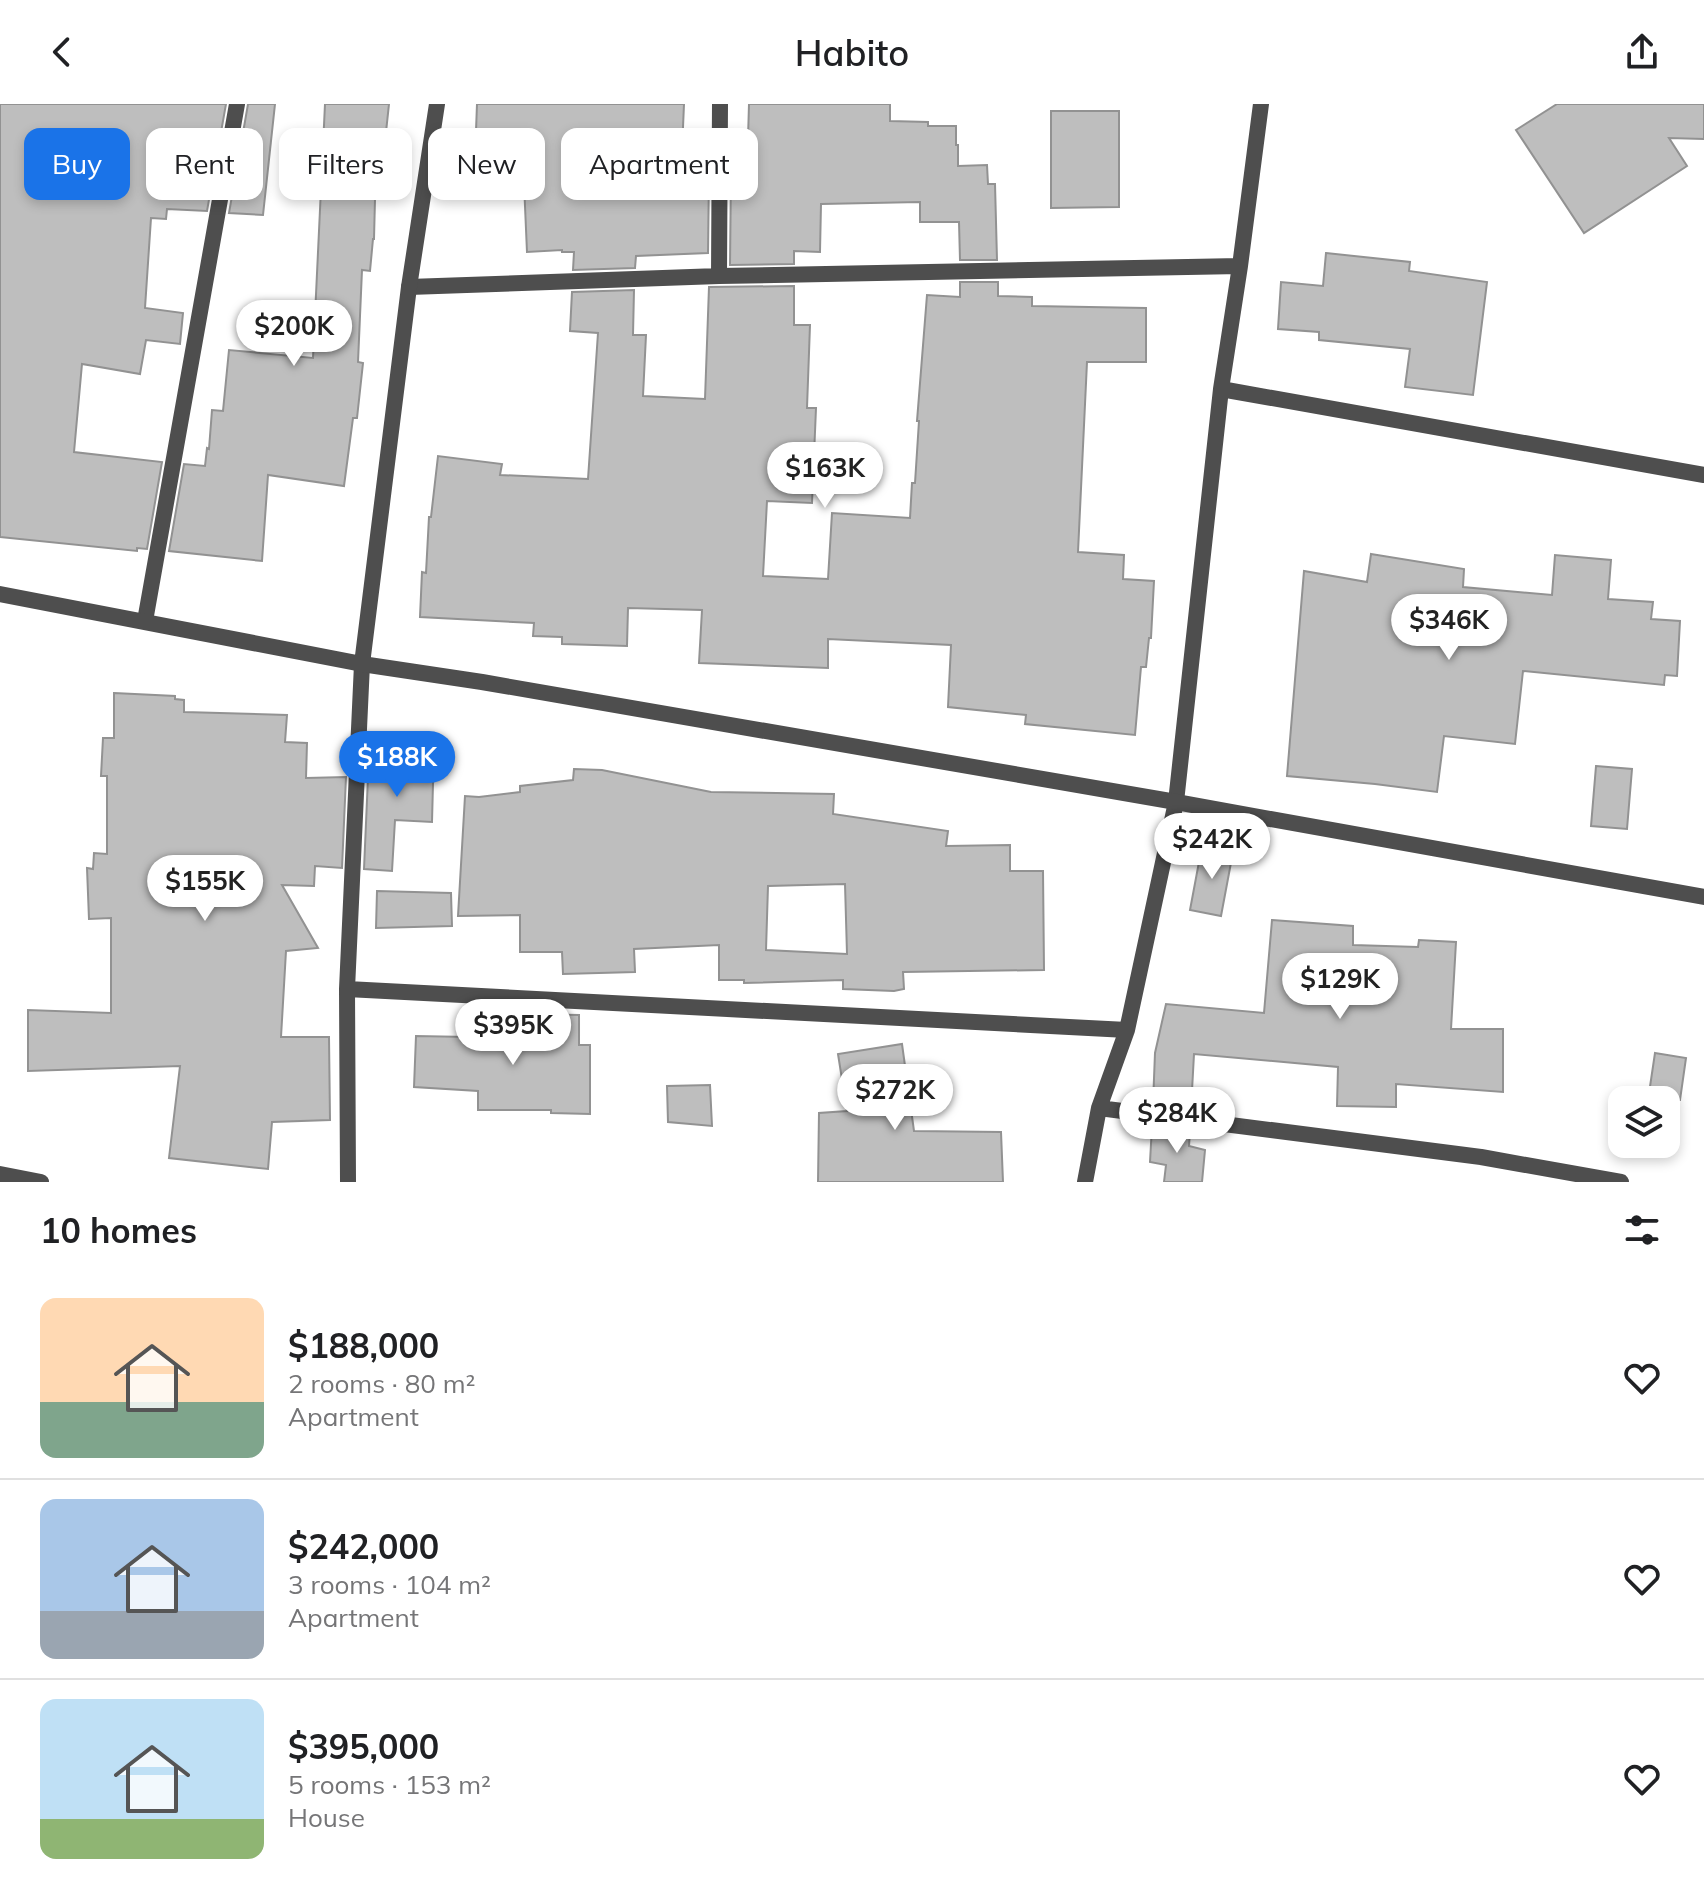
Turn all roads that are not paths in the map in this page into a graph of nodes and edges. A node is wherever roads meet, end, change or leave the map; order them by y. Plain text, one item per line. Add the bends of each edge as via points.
1 (237, 104) edge
2 (437, 104) edge
3 (720, 104) edge
4 (1261, 104) edge
5 (1240, 266) junction
6 (719, 276) junction
7 (409, 287) junction
8 (1221, 389) junction
9 (1704, 475) edge
10 (0, 594) edge
11 (145, 621) junction
12 (362, 664) junction
13 (1176, 802) junction
14 (1704, 897) edge
15 (347, 989) junction
16 (1127, 1030) junction
17 (1099, 1108) junction
18 (0, 1174) edge
19 (41, 1182) edge
20 (348, 1182) edge
21 (1085, 1182) edge
22 (1621, 1182) edge

1 - 11 street
2 - 7 street
3 - 6 street
4 - 5 street
5 - 6 street
5 - 8 street
6 - 7 street
7 - 12 street
8 - 9 street
8 - 13 street
10 - 11 street
11 - 12 street
12 - 13 street
12 - 15 street
13 - 14 street
13 - 16 street
15 - 16 street
15 - 20 street
16 - 17 street
17 - 21 street
17 - 22 street via 1481,1157
18 - 19 street

